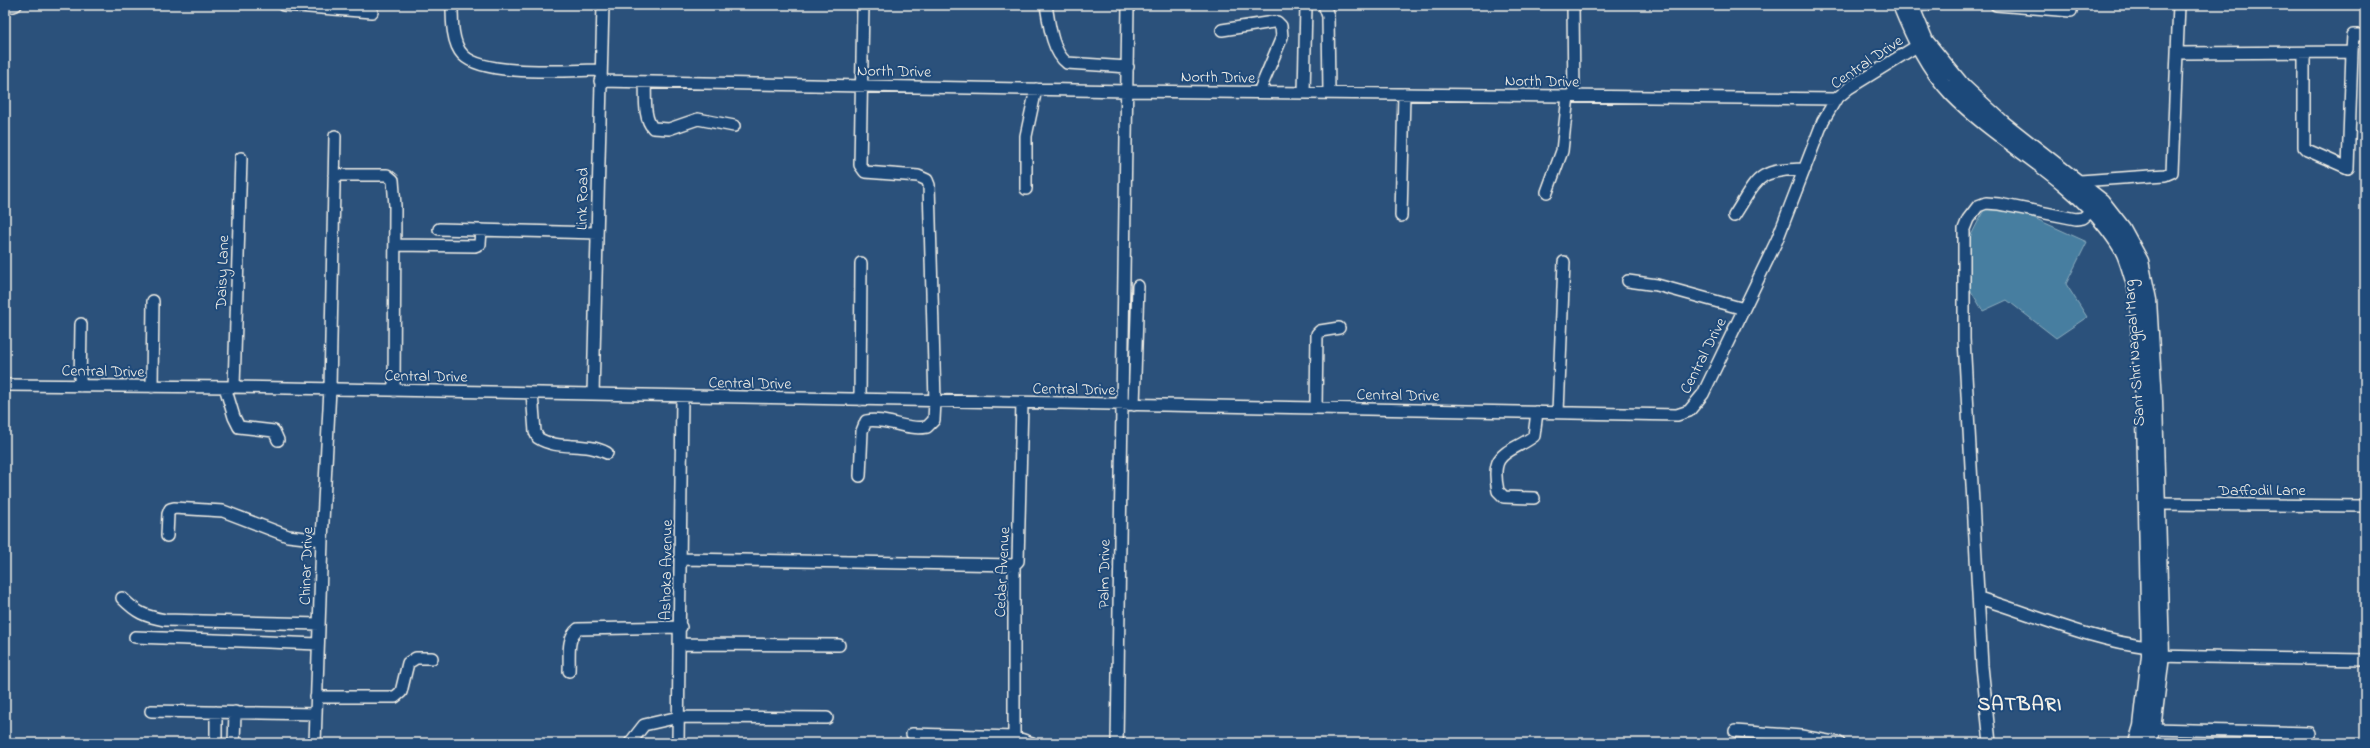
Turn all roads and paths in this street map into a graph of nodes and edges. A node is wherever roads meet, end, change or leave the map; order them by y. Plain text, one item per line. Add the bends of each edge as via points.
1 (283, 5) edge
2 (452, 5) edge
3 (603, 5) edge
4 (863, 5) edge
5 (1046, 5) edge
6 (1128, 5) edge
7 (1306, 5) edge
8 (1324, 5) edge
9 (1573, 5) edge
10 (1908, 5) edge
11 (1927, 5) edge
12 (1996, 5) edge
13 (2179, 5) edge
14 (2071, 11) dead end
15 (372, 12) dead end
16 (1222, 30) dead end
17 (2365, 35) edge
18 (1921, 43) junction
19 (2352, 52) junction
20 (2179, 53) junction
21 (2304, 53) junction
22 (1128, 67) junction
23 (600, 76) junction
24 (645, 82) junction
25 (862, 86) junction
26 (1036, 89) junction
27 (1127, 91) junction
28 (1259, 92) junction
29 (1304, 93) junction
30 (1329, 93) junction
31 (1404, 94) junction
32 (1571, 96) junction
33 (1836, 99) junction
34 (734, 126) dead end
35 (335, 136) dead end
36 (241, 158) dead end
37 (1805, 169) junction
38 (334, 175) junction
39 (2080, 181) junction
40 (1026, 189) dead end
41 (1547, 192) dead end
42 (2097, 205) junction
43 (1401, 216) dead end
44 (1734, 216) dead end
45 (439, 229) dead end
46 (481, 230) junction
47 (596, 233) junction
48 (395, 245) junction
49 (861, 262) dead end
50 (1564, 262) dead end
51 (1628, 281) dead end
52 (1138, 286) dead end
53 (153, 301) dead end
54 (1744, 309) junction
55 (81, 324) dead end
56 (1339, 328) dead end
57 (5, 385) edge
58 (80, 386) junction
59 (152, 387) junction
60 (229, 387) junction
61 (330, 389) junction
62 (394, 390) junction
63 (532, 393) junction
64 (592, 394) junction
65 (682, 397) junction
66 (860, 400) junction
67 (935, 401) junction
68 (1022, 403) junction
69 (1121, 405) junction
70 (1134, 405) junction
71 (1316, 408) junction
72 (1537, 412) junction
73 (1558, 412) junction
74 (278, 440) dead end
75 (607, 453) dead end
76 (860, 476) dead end
77 (1534, 498) dead end
78 (2159, 504) junction
79 (2365, 506) edge
80 (167, 536) dead end
81 (322, 540) junction
82 (682, 559) junction
83 (1014, 566) junction
84 (122, 598) dead end
85 (1979, 598) junction
86 (319, 624) junction
87 (681, 627) junction
88 (135, 637) dead end
89 (318, 644) junction
90 (680, 644) junction
91 (839, 645) dead end
92 (2153, 653) junction
93 (432, 658) dead end
94 (2365, 660) edge
95 (569, 671) dead end
96 (316, 697) junction
97 (151, 711) dead end
98 (216, 712) junction
99 (235, 712) junction
100 (316, 714) junction
101 (679, 717) junction
102 (827, 718) dead end
103 (2153, 729) junction
104 (1735, 731) dead end
105 (2309, 733) dead end
106 (912, 734) dead end
107 (1014, 740) edge
108 (216, 743) edge
109 (234, 743) edge
110 (315, 743) edge
111 (630, 743) edge
112 (678, 743) edge
113 (1032, 743) edge
114 (1117, 743) edge
115 (1839, 743) edge
116 (1990, 743) edge
117 (2136, 743) edge
118 (2148, 743) edge

1 - 15 street
2 - 23 street, North Drive via 455,37 463,54 478,64 497,69
3 - 23 street, Link Road
4 - 25 street
5 - 22 street via 1058,52 1067,63
6 - 22 street, Palm Drive
7 - 29 street
8 - 30 street via 1328,16
9 - 32 street
10 - 11 street
10 - 18 main road, Sant Shri Nagpal Marg
12 - 14 street
13 - 20 street
16 - 28 street via 1273,22 1278,22 1281,26 1282,37
17 - 19 street via 2353,35
18 - 33 street, Central Drive via 1849,88
18 - 39 main road, Sant Shri Nagpal Marg via 2003,123
18 - 42 main road, Sant Shri Nagpal Marg via 1953,95 1996,132
19 - 21 street
19 - 21 street via 2348,168 2304,147
20 - 21 street
20 - 39 street via 2172,172 2165,176
22 - 27 street, Palm Drive
23 - 24 street, North Drive
23 - 47 street, Link Road
24 - 25 street, North Drive
24 - 34 street via 647,115 653,128 669,129 698,119
25 - 26 street, North Drive
25 - 67 street via 859,162 861,169 875,173 918,176 929,185
26 - 27 street, North Drive
26 - 40 street via 1026,136
27 - 28 street, North Drive
27 - 69 street, Palm Drive
28 - 29 street, North Drive
29 - 30 street, North Drive
30 - 31 street, North Drive
31 - 32 street, North Drive
31 - 43 street
32 - 33 street, North Drive
32 - 41 street via 1562,150
33 - 37 street, Central Drive via 1823,121
35 - 38 street, Chinar Drive
36 - 60 street, Daisy Lane
37 - 44 street via 1779,170 1761,177
37 - 54 street, Central Drive via 1777,240
38 - 48 street via 391,177 394,184
38 - 61 street, Chinar Drive
39 - 42 main road, Sant Shri Nagpal Marg
42 - 78 main road, Sant Shri Nagpal Marg via 2123,228 2134,246 2146,278
42 - 85 street via 2083,218 2076,219 1986,203 1972,212 1964,230 1964,339
42 - 92 main road, Sant Shri Nagpal Marg via 2124,252 2136,291 2144,416
45 - 46 street
46 - 47 street
46 - 48 street via 480,244 475,246
47 - 64 street, Link Road
48 - 62 street
49 - 66 street
50 - 73 street
51 - 54 street via 1664,287
52 - 70 street
53 - 59 street
54 - 73 street, Central Drive via 1703,394 1689,411 1677,415
55 - 58 street
56 - 71 street via 1320,331 1317,334
57 - 58 street, Central Drive
58 - 59 street, Central Drive
59 - 60 street, Central Drive
60 - 61 street, Central Drive
60 - 74 street, Daisy Lane via 234,417 239,427 274,431
61 - 62 street, Central Drive
61 - 81 street, Chinar Drive
62 - 63 street, Central Drive
63 - 64 street, Central Drive
63 - 75 street via 535,432 538,438 551,444 592,447
64 - 65 street, Central Drive
65 - 66 street, Central Drive
65 - 82 street, Ashoka Avenue
66 - 67 street, Central Drive
67 - 68 street, Central Drive
67 - 76 street via 934,420 927,427 909,427 881,420 866,421 862,431
68 - 69 street, Central Drive
68 - 83 street, Cedar Avenue via 1018,561
69 - 70 street, Central Drive
69 - 114 street, Palm Drive
70 - 71 street, Central Drive
71 - 72 street, Central Drive
72 - 73 street, Central Drive
72 - 77 street via 1534,436 1507,450 1502,455 1497,473 1498,491 1504,497
78 - 79 street, Daffodil Lane
78 - 92 main road, Sant Shri Nagpal Marg
80 - 81 street via 168,514 170,509 174,508 223,511 288,536
81 - 86 street, Chinar Drive
82 - 83 street
82 - 87 street, Ashoka Avenue
83 - 107 street, Cedar Avenue
84 - 86 street via 136,611 148,617 165,620
85 - 92 street via 2023,611 2076,632
85 - 116 street via 1982,666
86 - 89 street, Chinar Drive
87 - 90 street, Ashoka Avenue
87 - 95 street via 578,629 572,633 570,640
88 - 89 street
89 - 96 street, Chinar Drive
90 - 91 street
90 - 101 street, Ashoka Avenue
92 - 94 street
92 - 103 main road, Sant Shri Nagpal Marg
92 - 117 main road, Sant Shri Nagpal Marg
93 - 96 street via 416,658 408,663 402,692 395,697
96 - 100 street, Chinar Drive
97 - 98 street
98 - 99 street
98 - 108 street
99 - 100 street
99 - 109 street
100 - 110 street, Chinar Drive
101 - 102 street
101 - 111 street via 644,725
101 - 112 street, Ashoka Avenue
103 - 105 street
103 - 118 main road, Sant Shri Nagpal Marg
104 - 115 street via 1801,736
106 - 107 street
107 - 113 street

